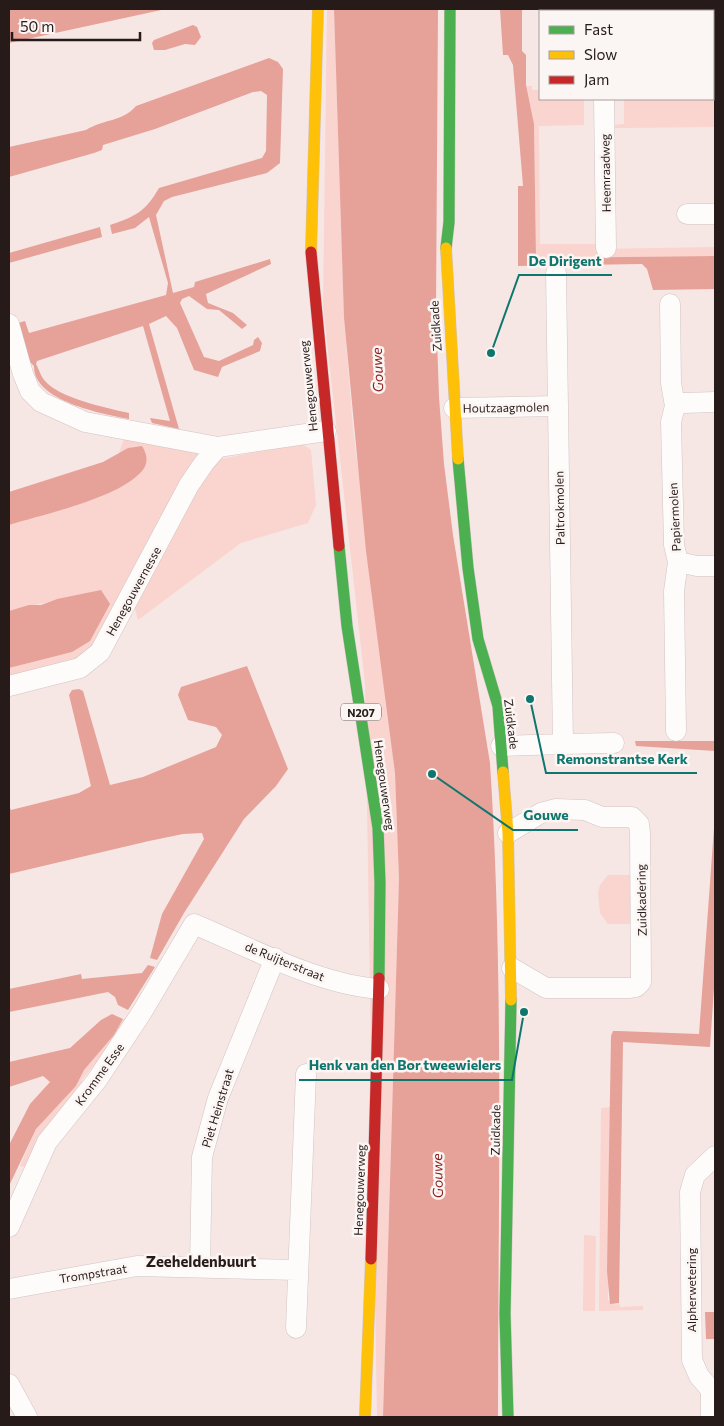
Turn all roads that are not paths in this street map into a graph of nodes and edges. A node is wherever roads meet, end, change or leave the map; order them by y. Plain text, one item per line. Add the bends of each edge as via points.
1 (318, 9) edge
2 (450, 9) edge
3 (604, 100) edge
4 (686, 214) dead end
5 (715, 214) edge
6 (606, 248) dead end
7 (556, 273) dead end
8 (670, 304) dead end
9 (9, 324) edge
10 (715, 402) edge
11 (557, 406) junction
12 (676, 406) junction
13 (454, 408) junction
14 (326, 431) junction
15 (218, 447) junction
16 (678, 562) junction
17 (715, 566) edge
18 (9, 686) edge
19 (676, 731) dead end
20 (563, 744) junction
21 (614, 744) dead end
22 (501, 746) junction
23 (508, 834) junction
24 (194, 924) joint
25 (275, 958) junction
26 (512, 968) junction
27 (379, 989) junction
28 (306, 1074) dead end
29 (713, 1163) edge
30 (9, 1227) edge
31 (200, 1266) junction
32 (298, 1270) junction
33 (9, 1289) edge
34 (296, 1328) dead end
35 (9, 1384) edge
36 (27, 1417) edge
37 (365, 1417) edge
38 (508, 1417) edge
39 (711, 1417) edge

1 - 14 street, Henegouwerweg / N207 via 311,263
2 - 13 street, Zuidkade via 449,222 445,252
3 - 6 street, Heemraadweg
4 - 5 street
7 - 11 street, Paltrokmolen
8 - 12 street, Papiermolen via 671,383
9 - 15 street via 26,382 41,402 86,422
10 - 12 street
11 - 13 street, Houtzaagmolen
11 - 20 street, Paltrokmolen
12 - 16 street, Papiermolen via 671,425 674,545
13 - 22 street, Zuidkade via 476,630 498,706
14 - 15 street
14 - 27 street, Henegouwerweg / N207 via 347,626 378,828
15 - 18 street, Henegouwernesse via 189,485 100,652 80,668
16 - 17 street
16 - 19 street, Papiermolen via 674,591
20 - 21 street
20 - 22 street
22 - 23 street, Zuidkade
23 - 26 street, Zuidkade
23 - 26 street, Zuidkadering via 541,813 556,809 585,810 602,817 632,817 639,824 640,834 641,982 630,988 546,988
24 - 25 street, de Ruijterstraat
24 - 30 street, Kromme Esse via 94,1085 47,1142
25 - 27 street, de Ruijterstraat via 326,978
25 - 31 street, Piet Heinstraat via 218,1098 202,1157
26 - 38 street, Zuidkade via 505,1314
27 - 37 street, Henegouwerweg / N207
28 - 32 street
29 - 39 street, Alpherwetering via 695,1175 690,1187 692,1360 699,1376 711,1390
31 - 32 street, Trompstraat
31 - 33 street, Trompstraat via 137,1266
32 - 34 street
35 - 36 street

